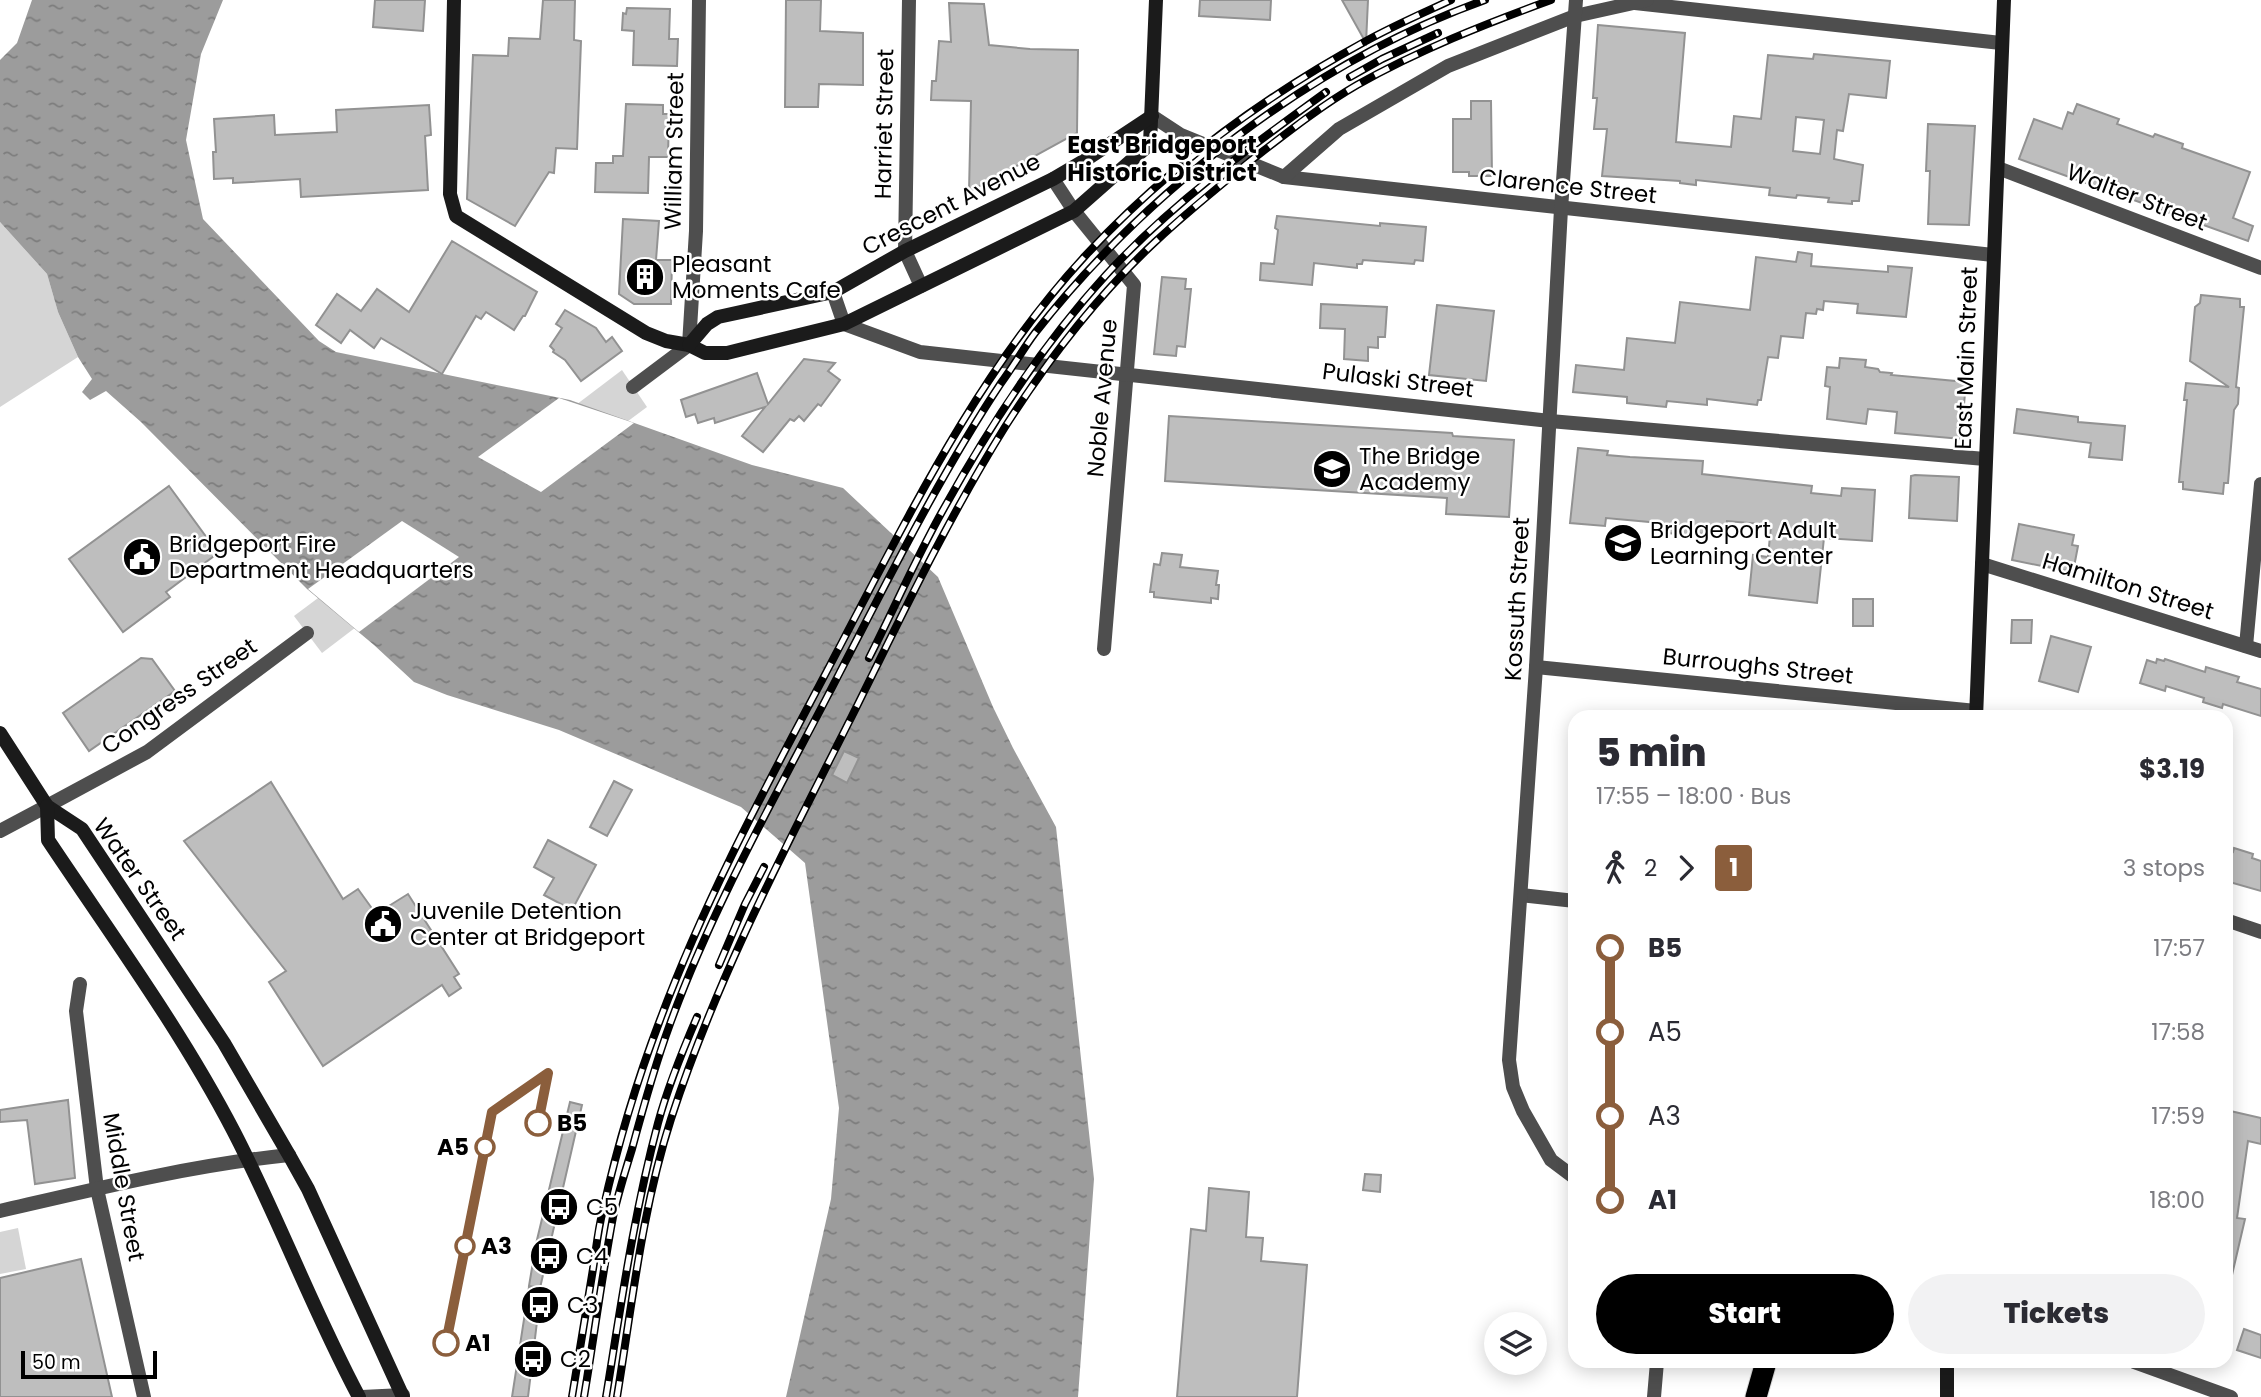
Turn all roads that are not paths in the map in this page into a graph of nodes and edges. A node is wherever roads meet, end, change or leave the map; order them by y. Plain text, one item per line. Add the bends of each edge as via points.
1 (454, 0) edge
2 (699, 0) edge
3 (909, 0) edge
4 (1156, 0) edge
5 (1576, 0) edge
6 (2004, 0) edge
7 (1641, 2) edge
8 (1575, 16) junction
9 (2000, 43) junction
10 (1152, 116) junction
11 (1997, 168) junction
12 (1284, 177) junction
13 (1053, 178) junction
14 (1561, 209) junction
15 (1074, 211) junction
16 (905, 251) junction
17 (1993, 255) junction
18 (2261, 268) edge
19 (921, 286) junction
20 (833, 292) junction
21 (844, 324) junction
22 (689, 345) junction
23 (1126, 373) junction
24 (633, 387) dead end
25 (1550, 421) junction
26 (1985, 459) junction
27 (2261, 484) edge
28 (1982, 564) junction
29 (307, 633) dead end
30 (2246, 646) junction
31 (1104, 649) dead end
32 (2261, 651) edge
33 (1536, 667) junction
34 (1939, 710) edge
35 (1976, 710) edge
36 (0, 733) edge
37 (47, 806) junction
38 (0, 831) edge
39 (1521, 895) junction
40 (1568, 900) edge
41 (2233, 922) edge
42 (2261, 932) edge
43 (80, 984) dead end
44 (289, 1155) junction
45 (247, 1159) junction
46 (1568, 1173) edge
47 (97, 1189) junction
48 (0, 1211) edge
49 (1656, 1368) edge
50 (1764, 1368) edge
51 (1947, 1368) edge
52 (2166, 1368) edge
53 (403, 1396) edge
54 (144, 1397) edge
55 (360, 1397) edge
56 (1654, 1397) edge
57 (1756, 1397) edge
58 (1947, 1397) edge
59 (2231, 1397) edge

1 - 22 main road via 450,194 456,216 646,333
2 - 22 street, William Street via 696,231
3 - 16 street, Harriet Street
4 - 10 main road
5 - 8 street, Kossuth Street
6 - 9 main road, East Main Street
7 - 8 street
7 - 9 street
8 - 12 street via 1448,66 1339,129
8 - 14 street, Kossuth Street
9 - 11 main road, East Main Street
10 - 12 street, Clarence Street via 1181,135
10 - 13 main road, Crescent Avenue
10 - 15 main road via 1150,144
11 - 17 main road, East Main Street
11 - 18 street, Walter Street
12 - 14 street, Clarence Street
13 - 15 street, Noble Avenue
13 - 16 main road, Crescent Avenue
14 - 17 street, Clarence Street
14 - 25 street, Kossuth Street
15 - 19 main road
15 - 23 street, Noble Avenue via 1134,285
16 - 19 street, Harriet Street
16 - 20 main road, Crescent Avenue
17 - 26 main road, East Main Street
19 - 21 main road
20 - 21 street
20 - 22 main road, Crescent Avenue via 718,317
21 - 22 main road via 727,353 705,353
21 - 23 street, Pulaski Street via 920,352
22 - 24 street
23 - 25 street, Pulaski Street
23 - 31 street, Noble Avenue
25 - 26 street, Pulaski Street
25 - 33 street, Kossuth Street
26 - 28 main road, East Main Street
27 - 30 street
28 - 30 street, Hamilton Street
28 - 35 main road, East Main Street
29 - 37 street, Congress Street via 147,752
30 - 32 street, Hamilton Street
33 - 34 street, Burroughs Street
33 - 39 street, Kossuth Street
36 - 37 main road
37 - 38 street, Congress Street
37 - 44 main road, Water Street via 82,828 223,1043
37 - 45 main road via 48,840 197,1064
39 - 40 street
39 - 46 street, Kossuth Street via 1509,1060 1513,1087 1551,1160
41 - 42 street
43 - 47 street, Middle Street via 76,1011
44 - 45 street
44 - 53 main road, Water Street
45 - 47 street
45 - 55 main road
47 - 48 street
47 - 54 street, Middle Street
49 - 56 street
50 - 57 highway
51 - 58 main road
52 - 59 street
53 - 55 street

